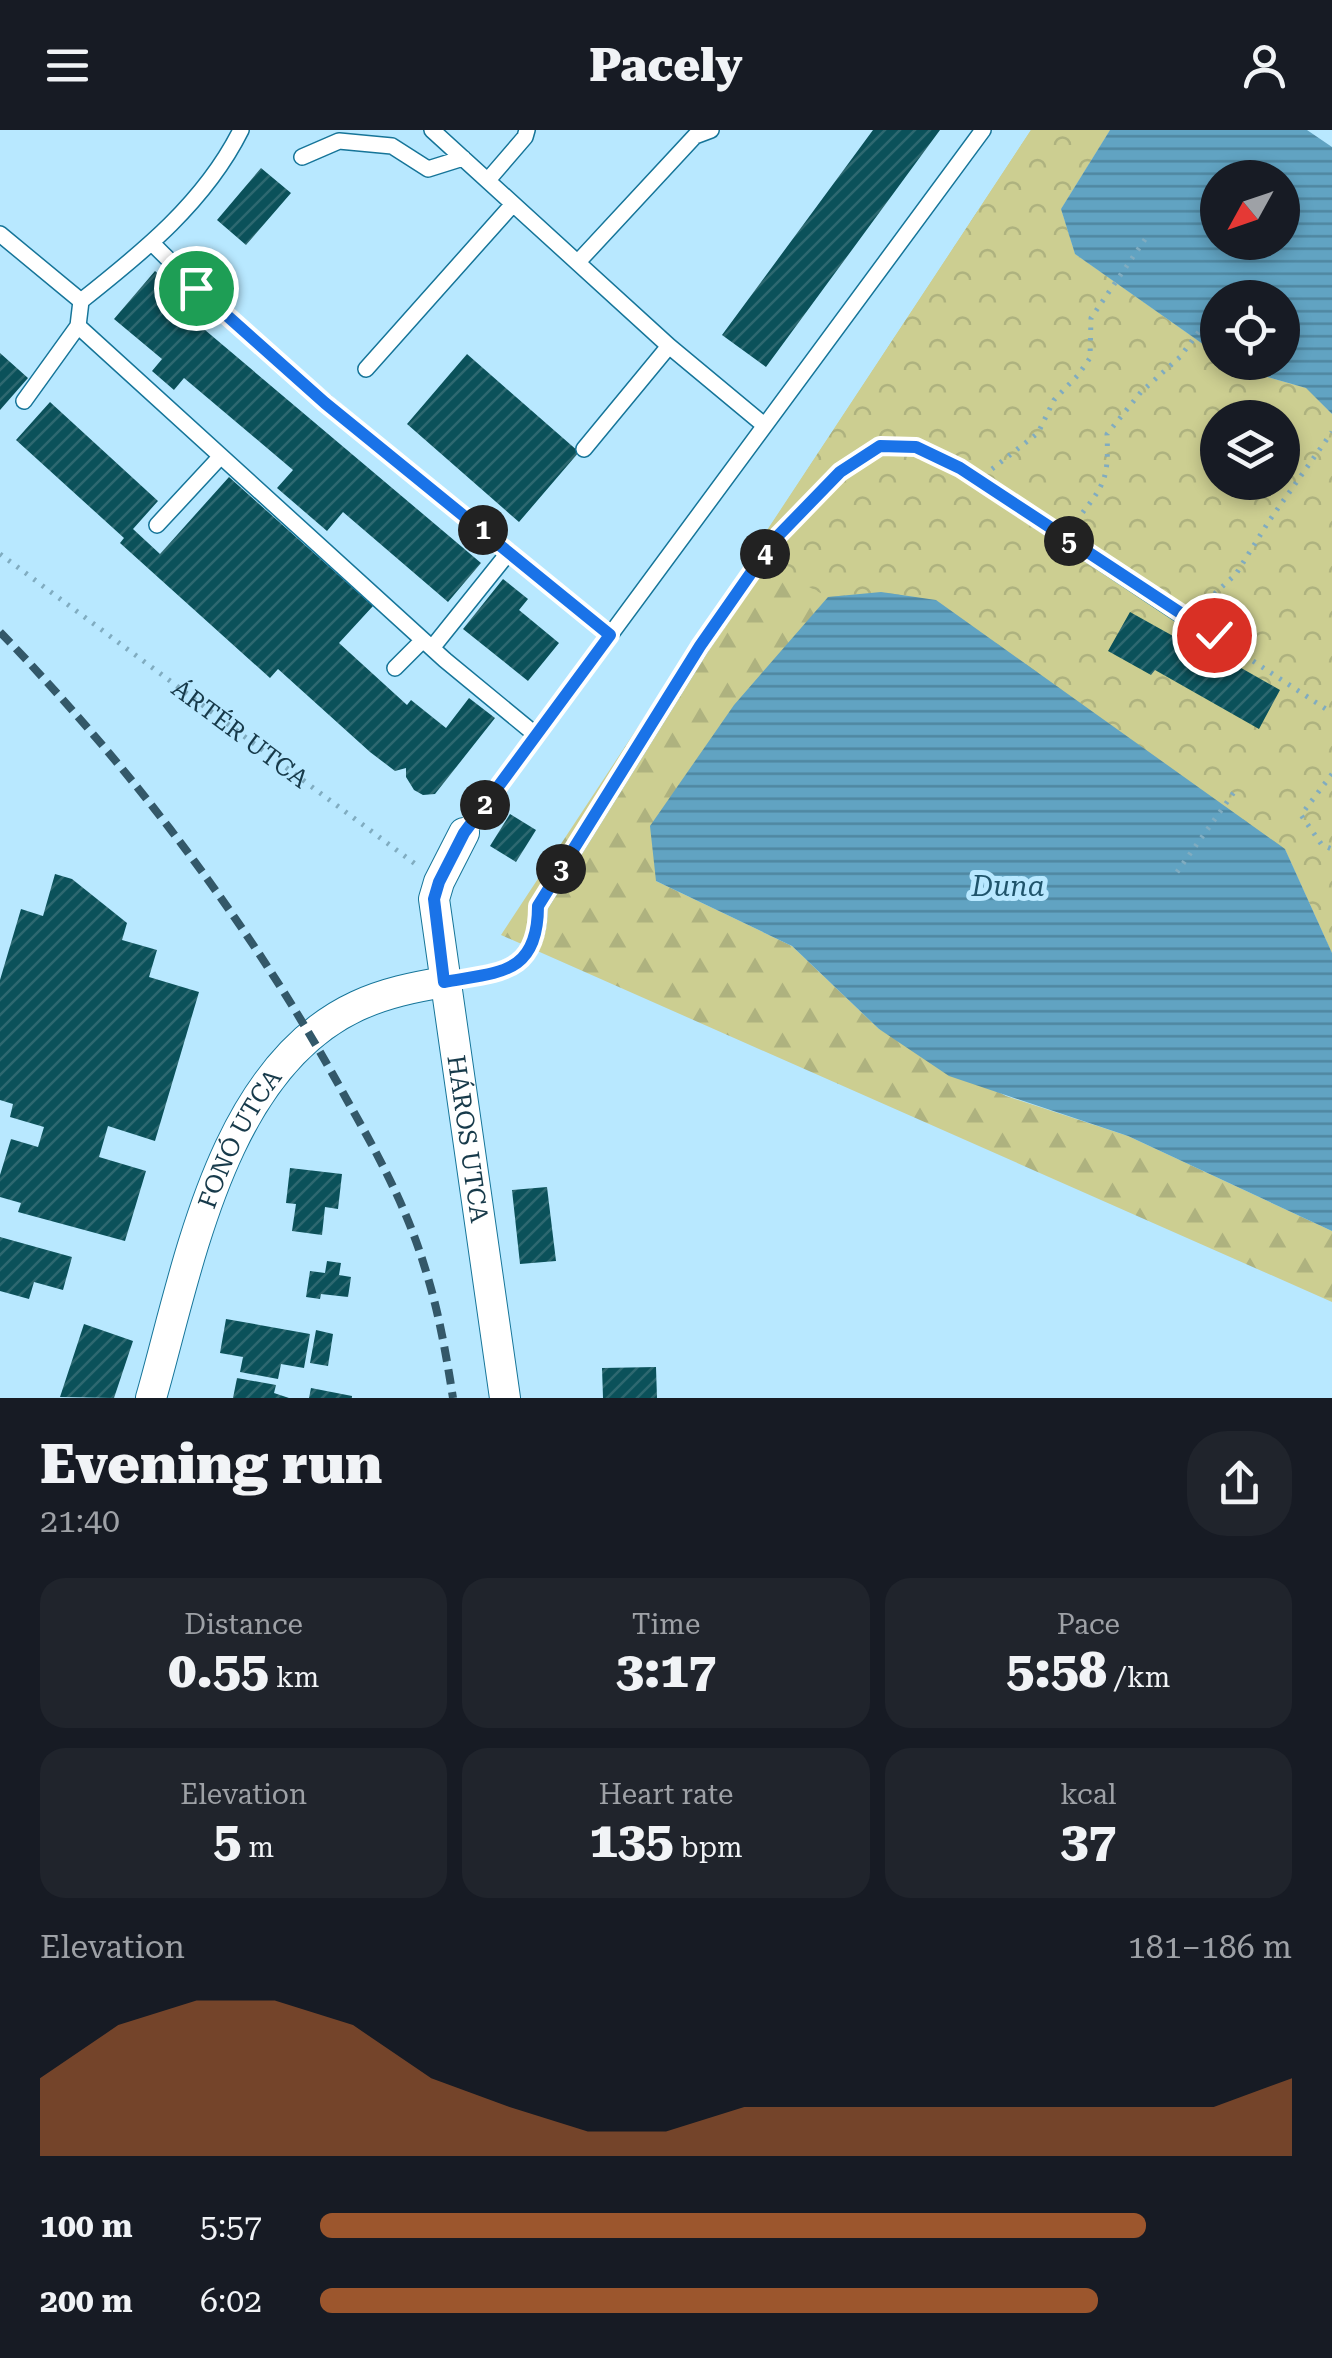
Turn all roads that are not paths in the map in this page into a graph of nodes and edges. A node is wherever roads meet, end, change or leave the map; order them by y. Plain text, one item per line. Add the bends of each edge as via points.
1 (241, 130) edge
2 (432, 130) edge
3 (526, 130) edge
4 (712, 130) edge
5 (982, 130) edge
6 (302, 157) dead end
7 (463, 158) junction
8 (488, 180) junction
9 (514, 204) junction
10 (0, 234) edge
11 (153, 244) junction
12 (578, 262) junction
13 (81, 301) junction
14 (78, 326) junction
15 (669, 346) junction
16 (366, 369) dead end
17 (24, 401) dead end
18 (764, 425) junction
19 (584, 449) dead end
20 (221, 456) junction
21 (157, 525) dead end
22 (510, 552) junction
23 (1202, 629) road end
24 (610, 635) junction
25 (427, 644) junction
26 (394, 668) dead end
27 (536, 735) junction
28 (464, 833) joint
29 (444, 982) junction
30 (150, 1398) edge
31 (505, 1398) edge

1 - 11 lane via 220,168
2 - 7 lane
3 - 8 lane
4 - 12 lane via 694,136
5 - 18 lane
6 - 7 lane via 339,141 392,146 428,169
7 - 8 lane
8 - 9 lane
9 - 12 lane
9 - 16 lane
10 - 13 lane
11 - 13 lane
11 - 22 lane via 325,403
12 - 15 lane
13 - 14 lane
14 - 17 lane
14 - 20 lane
15 - 18 lane
15 - 19 lane
18 - 24 lane
20 - 21 lane
20 - 25 lane
22 - 24 lane
22 - 25 lane
23 - 29 lane via 978,480 916,447 880,446 840,472 774,540 700,646 538,906 538,930 524,958 512,969
24 - 27 lane
25 - 26 lane
25 - 27 lane
27 - 28 lane
28 - 29 street, HÁROS UTCA via 434,899
29 - 30 street, FONÓ UTCA via 396,990 354,1007 296,1050 256,1098 212,1190
29 - 31 street, HÁROS UTCA

